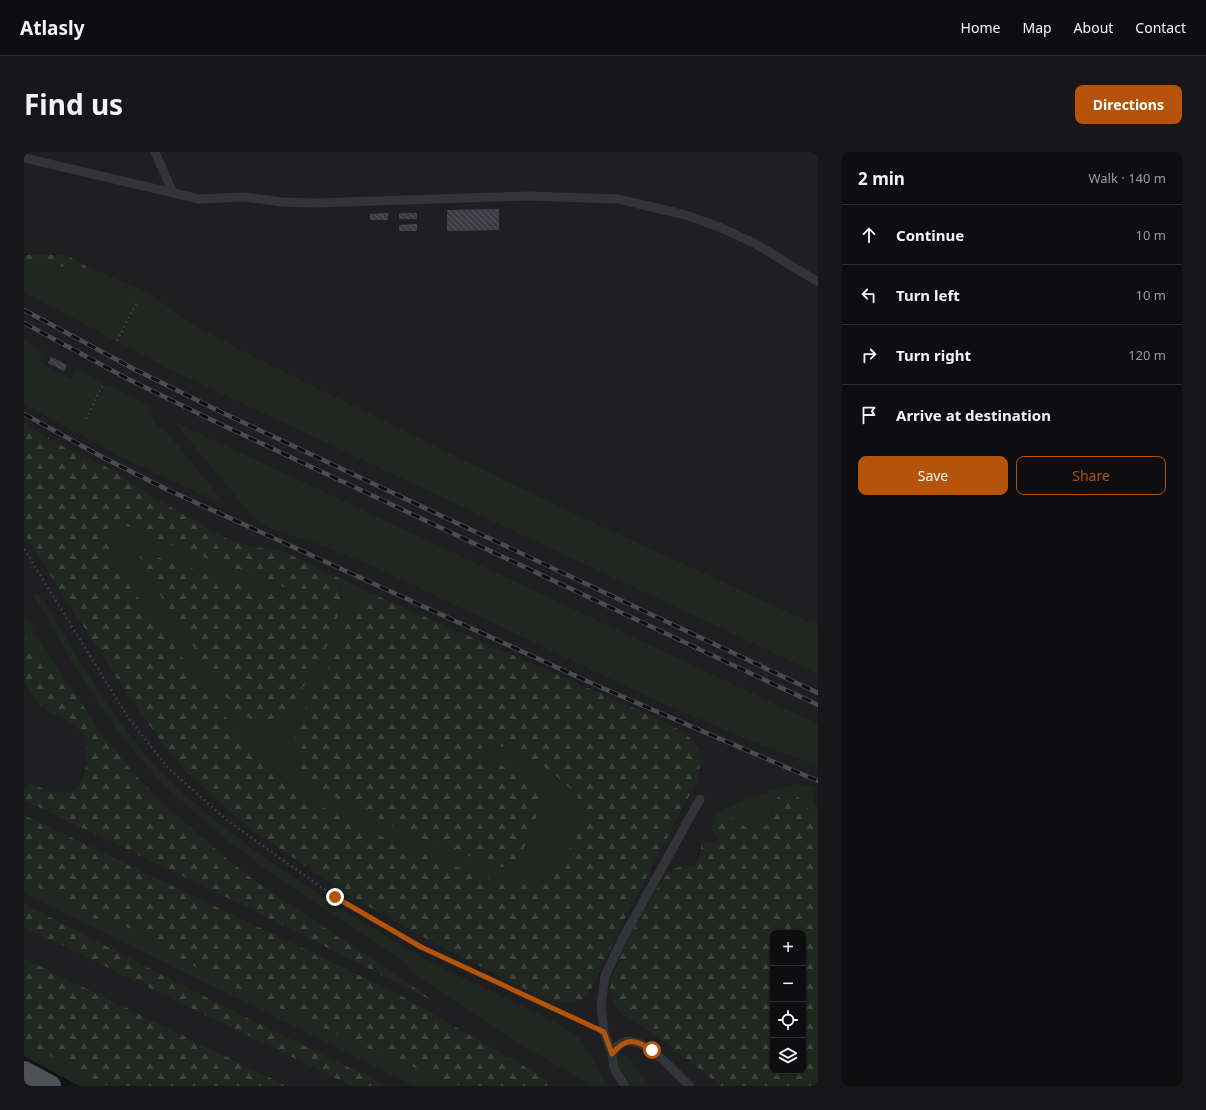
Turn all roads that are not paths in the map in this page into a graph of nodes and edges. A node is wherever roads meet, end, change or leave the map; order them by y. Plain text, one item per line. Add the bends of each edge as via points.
1 (155, 152) edge
2 (24, 158) edge
3 (173, 193) junction
4 (818, 282) edge
5 (700, 799) dead end
6 (612, 1054) junction
7 (24, 1072) edge
8 (50, 1086) edge
9 (625, 1086) edge
10 (690, 1086) edge

1 - 3 lane
2 - 3 lane
3 - 4 lane via 199,199 244,197 315,203 529,196 618,199 686,215 719,227 754,243
5 - 6 lane via 623,938 605,976 601,1006 604,1032
6 - 9 lane via 614,1068
6 - 10 lane via 620,1044 629,1042 643,1045 652,1050
7 - 8 main road

